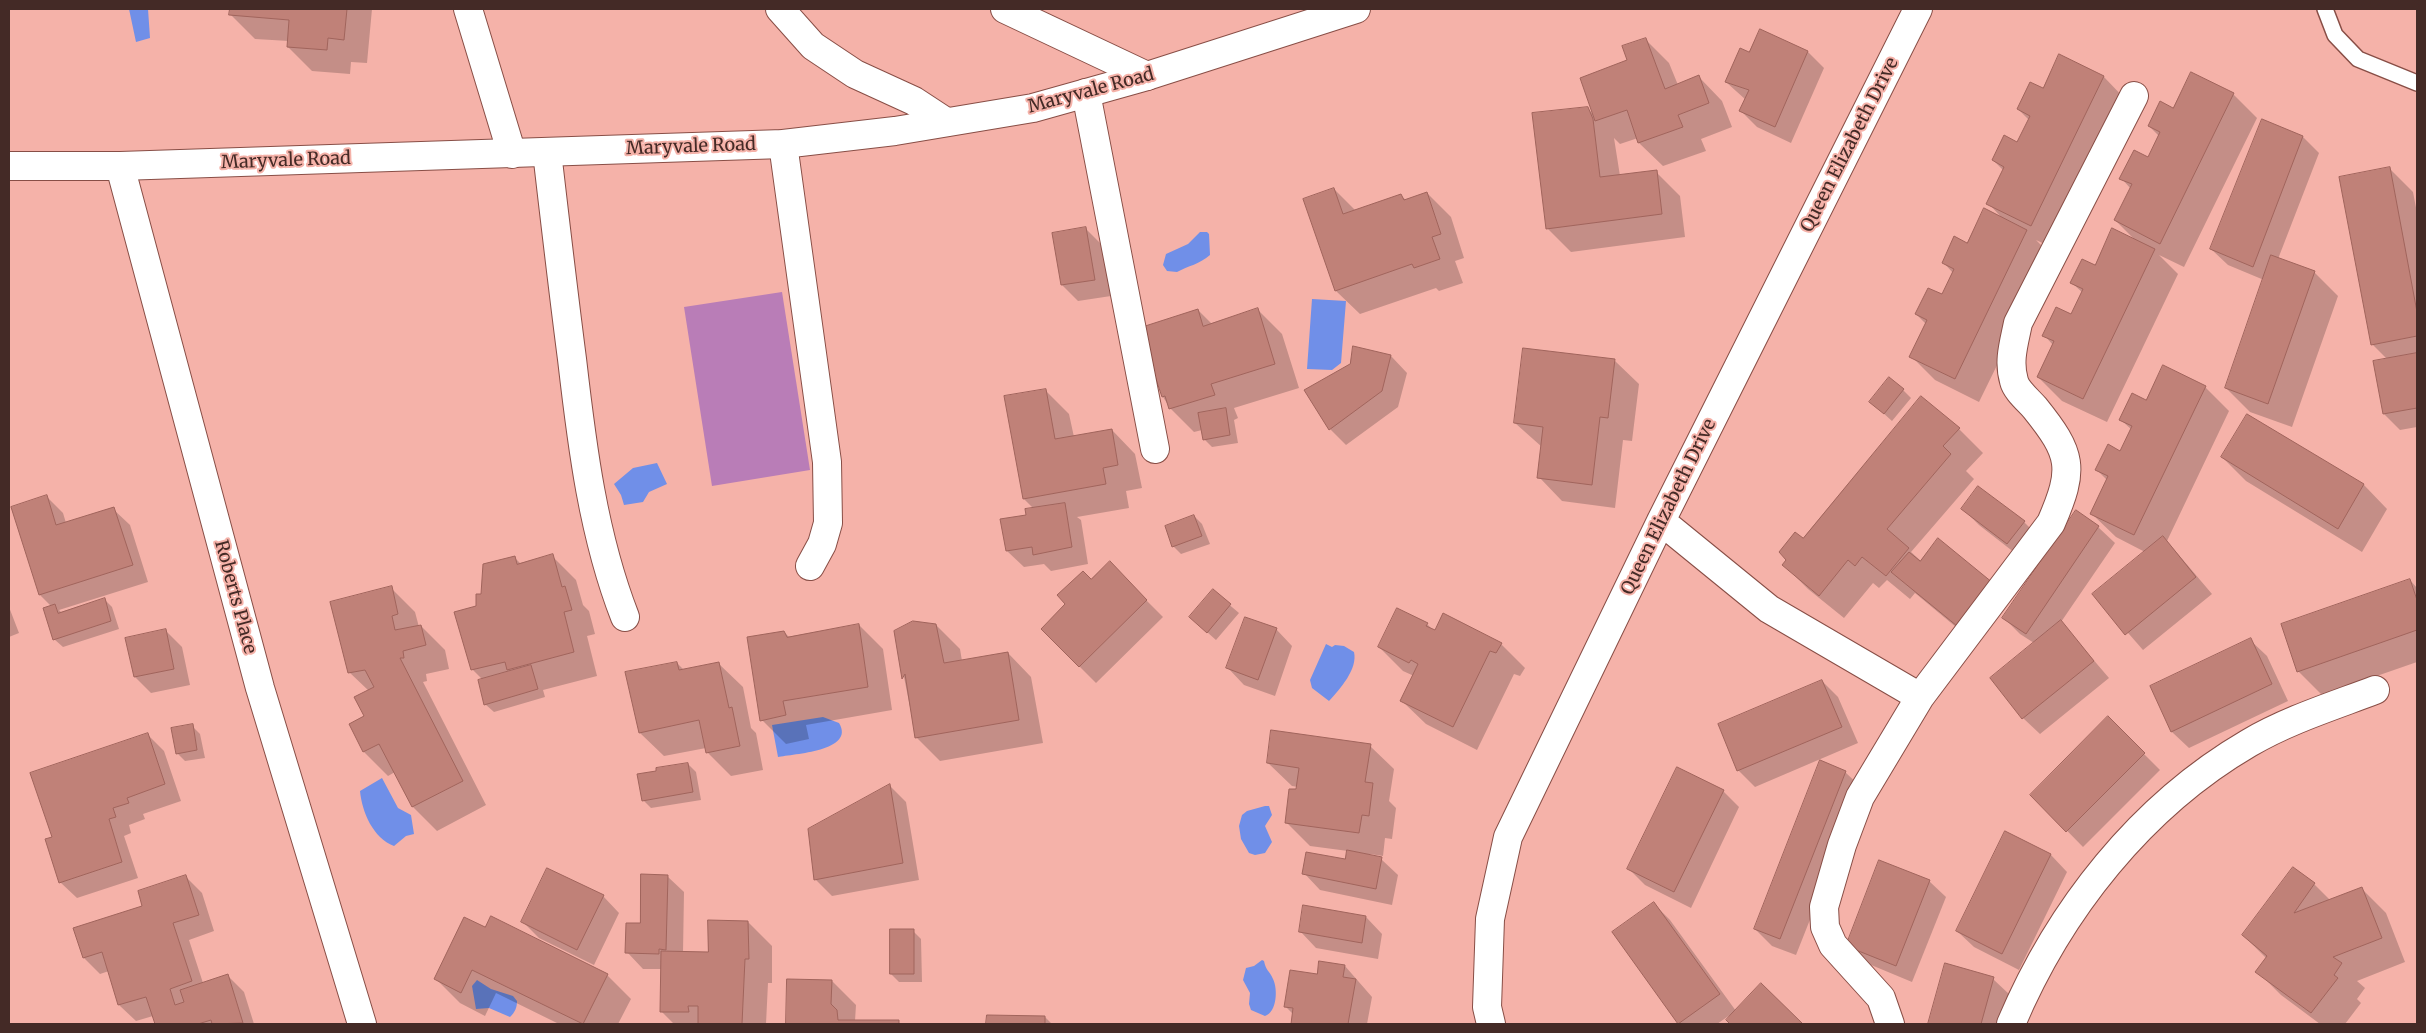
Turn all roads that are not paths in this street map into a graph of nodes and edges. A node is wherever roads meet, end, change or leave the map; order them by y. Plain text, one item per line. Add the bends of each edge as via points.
1 (468, 9) edge
2 (780, 9) edge
3 (1005, 9) edge
4 (1356, 9) edge
5 (1918, 9) edge
6 (2325, 9) edge
7 (1147, 76) junction
8 (2417, 84) edge
9 (1086, 93) junction
10 (2134, 96) dead end
11 (946, 122) junction
12 (783, 144) junction
13 (547, 152) junction
14 (512, 154) junction
15 (9, 166) edge
16 (120, 166) junction
17 (1155, 449) dead end
18 (1661, 521) junction
19 (810, 566) dead end
20 (625, 617) dead end
21 (2375, 690) dead end
22 (1920, 697) junction
23 (362, 1024) edge
24 (1491, 1024) edge
25 (1890, 1024) edge
26 (2011, 1024) edge

1 - 14 street
2 - 11 street via 813,46 855,74 914,101
3 - 7 street
4 - 7 street, Maryvale Road
5 - 18 street, Queen Elizabeth Drive
6 - 8 lane via 2335,34 2358,59
7 - 9 street, Maryvale Road
9 - 11 street, Maryvale Road via 1032,108
9 - 17 street
10 - 22 street via 2018,323 2011,360 2014,383 2056,435 2068,465 2062,498 2051,523
11 - 12 street, Maryvale Road
12 - 13 street, Maryvale Road
12 - 19 street via 827,462 828,523 822,544
13 - 14 street, Maryvale Road
13 - 20 street via 592,502 611,578
14 - 16 street, Maryvale Road
15 - 16 street, Maryvale Road
16 - 23 street, Roberts Place via 260,688
18 - 22 street via 1769,609
18 - 24 street, Queen Elizabeth Drive via 1508,837 1490,918 1488,1007
21 - 26 street via 2281,727 2248,744 2174,795 2136,832 2076,904 2044,956
22 - 25 street via 1860,797 1824,907 1825,926 1833,945 1880,998

